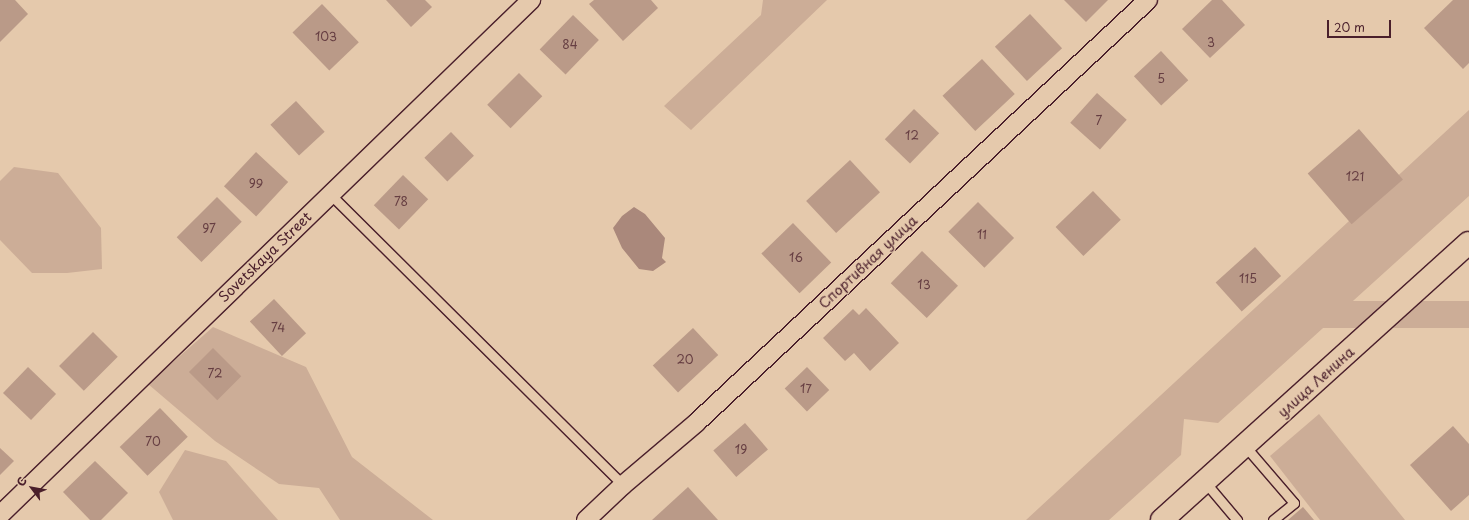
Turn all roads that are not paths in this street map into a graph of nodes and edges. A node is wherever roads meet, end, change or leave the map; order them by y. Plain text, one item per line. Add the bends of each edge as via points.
1 (531, 0) edge
2 (1148, 0) edge
3 (330, 194) junction
4 (1469, 243) edge
5 (1245, 446) junction
6 (1205, 482) junction
7 (623, 485) junction
8 (0, 515) edge
9 (586, 520) edge
10 (1162, 520) edge
11 (1237, 520) edge
12 (1273, 520) edge

1 - 3 street, Sovetskaya Street
2 - 7 street, Спортивная улица via 696,423
3 - 7 lane
3 - 8 street, Sovetskaya Street
4 - 5 street, улица Ленина
5 - 6 street, улица Ленина
5 - 12 lane via 1294,503
6 - 10 street, улица Ленина
6 - 11 lane
7 - 9 street, Спортивная улица

